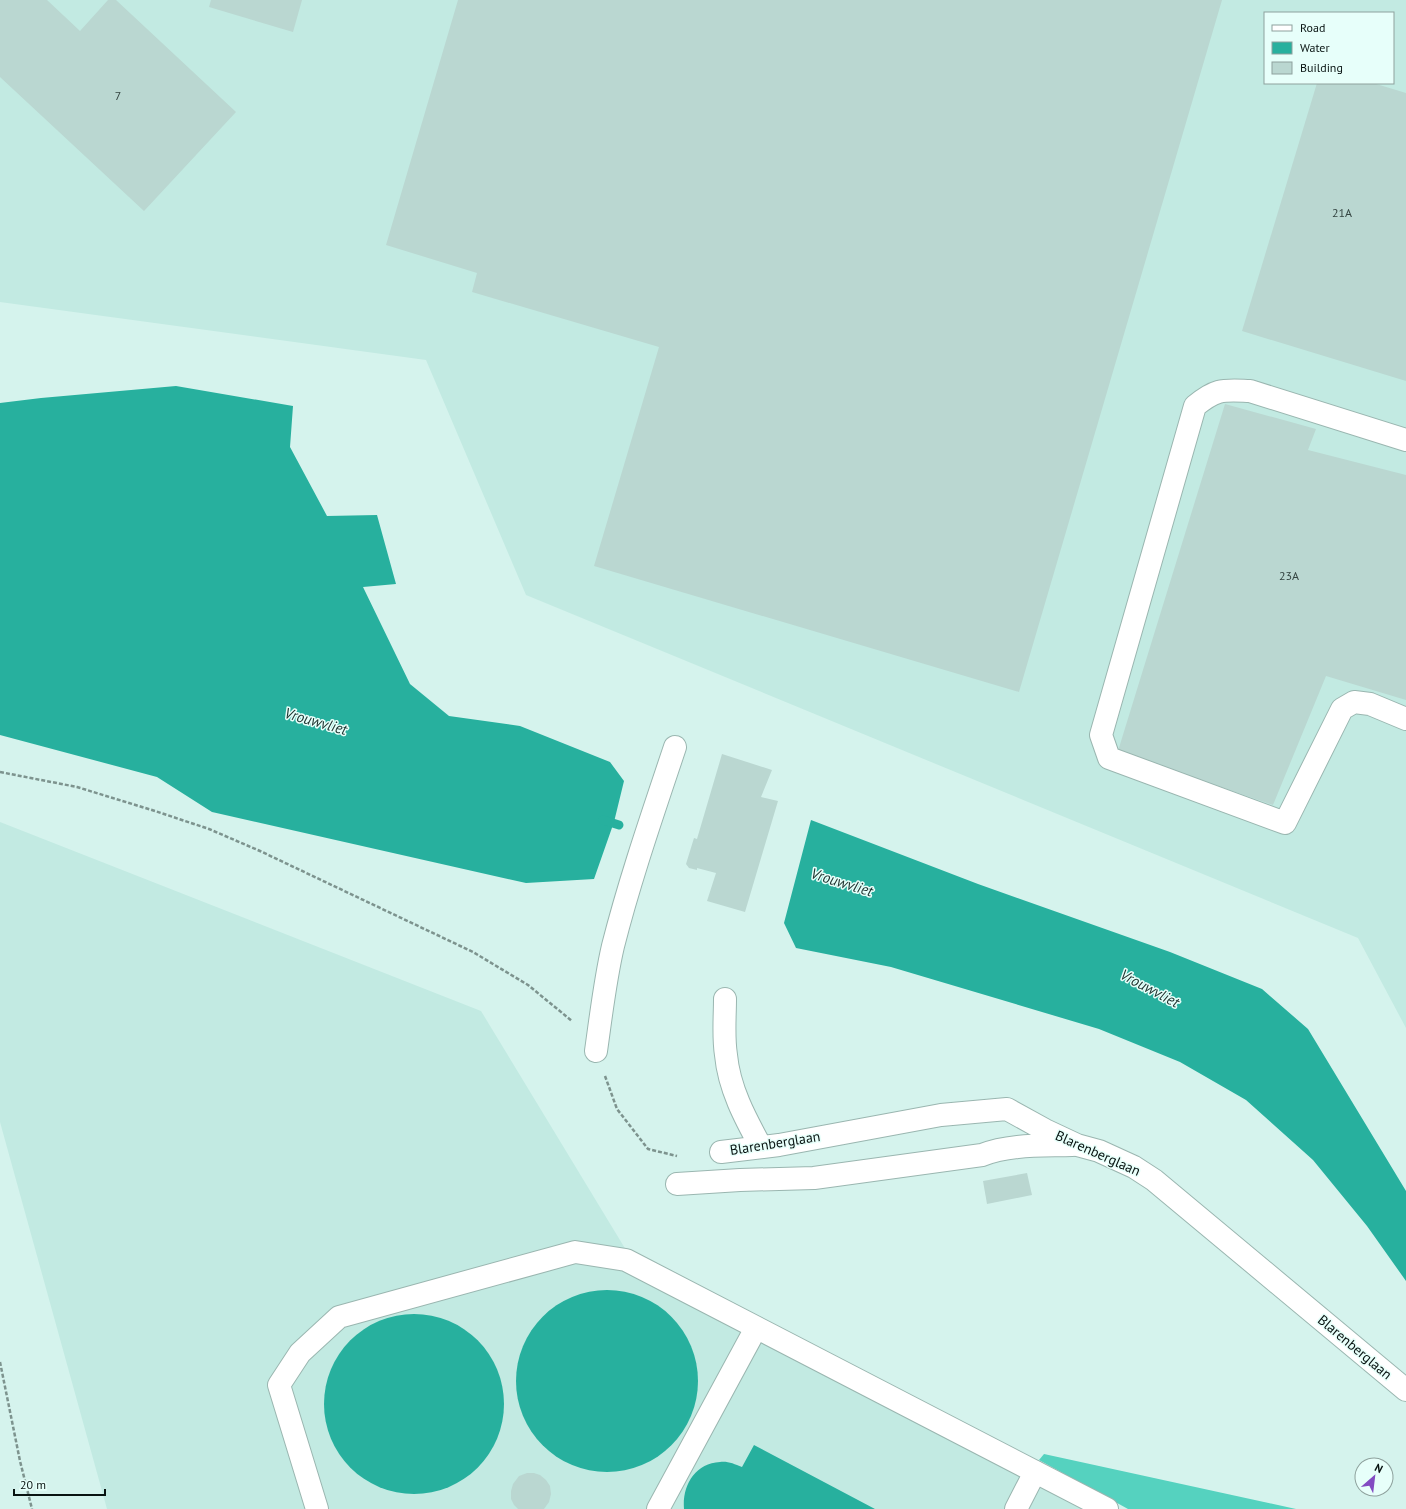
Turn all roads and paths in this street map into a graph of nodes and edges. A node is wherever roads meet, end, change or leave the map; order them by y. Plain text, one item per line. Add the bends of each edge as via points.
1 (1406, 440) edge
2 (1406, 719) edge
3 (675, 747) dead end
4 (0, 772) edge
5 (725, 999) dead end
6 (596, 1051) junction
7 (1077, 1145) junction
8 (761, 1147) junction
9 (721, 1152) joint
10 (677, 1184) dead end
11 (756, 1328) junction
12 (0, 1362) edge
13 (1406, 1390) edge
14 (1035, 1472) junction
15 (32, 1509) edge
16 (317, 1509) edge
17 (658, 1509) edge
18 (1016, 1509) edge
19 (1107, 1509) edge

1 - 2 street via 1250,391 1224,390 1208,396 1196,406 1101,735 1109,758 1285,822 1342,709 1354,702 1370,704
3 - 6 street via 613,946
4 - 6 path via 77,787 209,829 260,851 473,952 528,985 552,1004 570,1019
5 - 8 street via 726,1055 733,1087 745,1118
6 - 9 path via 617,1109 648,1149 684,1158
7 - 8 street, Blarenberglaan via 1007,1109 941,1115
7 - 10 street via 995,1149 982,1154 814,1178
7 - 13 street, Blarenberglaan via 1099,1151 1134,1167 1154,1180
8 - 9 street, Blarenberglaan
11 - 14 street
11 - 16 street via 626,1260 575,1252 339,1317 300,1353 279,1385
11 - 17 street
12 - 15 path
14 - 18 street
14 - 19 street

